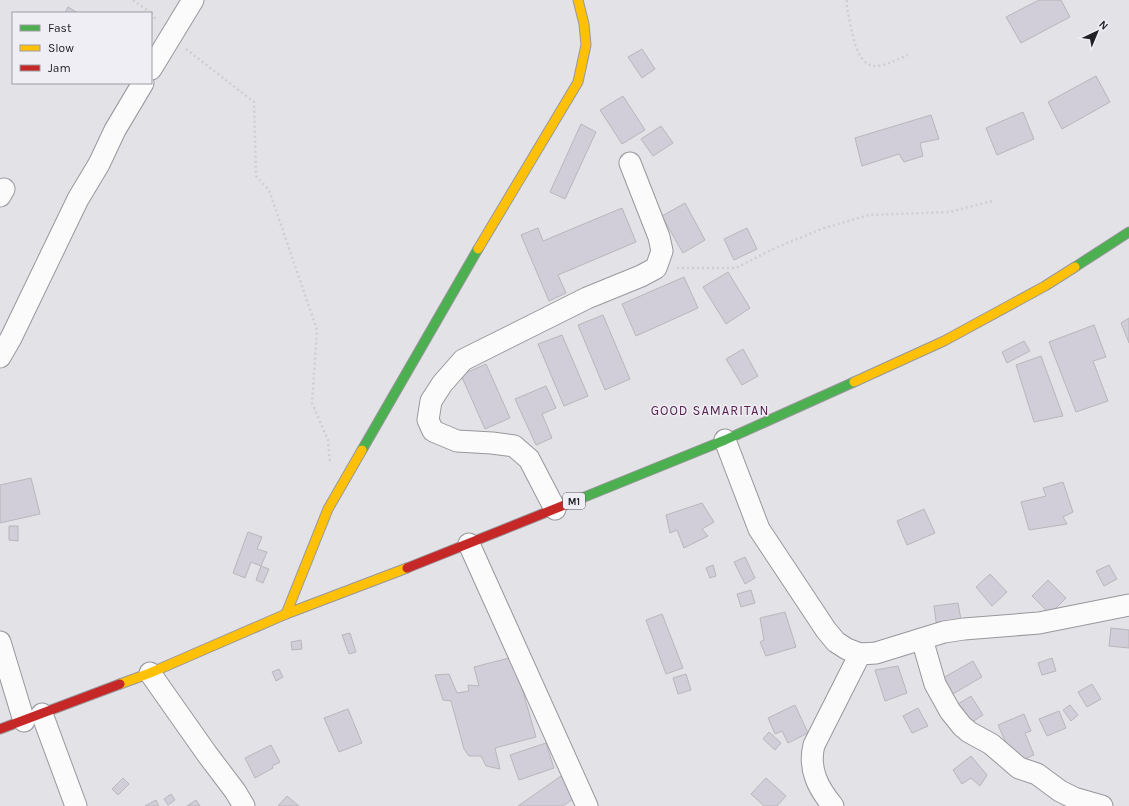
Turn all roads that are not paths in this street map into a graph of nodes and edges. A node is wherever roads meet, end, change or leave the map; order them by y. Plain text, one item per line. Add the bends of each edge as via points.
1 (193, 0) edge
2 (578, 0) edge
3 (152, 67) edge
4 (142, 84) edge
5 (630, 163) dead end
6 (1129, 232) edge
7 (0, 357) edge
8 (725, 440) junction
9 (555, 509) junction
10 (469, 544) junction
11 (1129, 605) edge
12 (286, 614) junction
13 (922, 639) junction
14 (0, 642) edge
15 (860, 654) junction
16 (150, 673) junction
17 (33, 718) junction
18 (0, 729) edge
19 (76, 806) edge
20 (244, 806) edge
21 (587, 806) edge
22 (833, 806) edge
23 (1102, 806) edge

1 - 3 street
2 - 12 main road via 586,45 578,82 328,509
4 - 7 street via 78,199
5 - 9 street via 659,237 662,252 656,268 587,298 464,360 431,400 428,420 433,431 457,441 514,446 529,459
6 - 8 main road, M1 via 1045,286 944,341
8 - 9 main road, M1
8 - 15 street via 759,529 826,630 836,642
9 - 10 main road, M1
10 - 12 main road, M1
10 - 21 street
11 - 13 street via 1039,623 944,632
12 - 16 main road, M1
13 - 15 street via 876,653
13 - 23 street via 935,684 950,711 968,732 991,744 1019,768 1037,774 1060,791
14 - 17 street
15 - 22 street via 814,745 811,756 814,775 822,792
16 - 17 main road, M1
16 - 20 street
17 - 18 main road, M1
17 - 19 street

